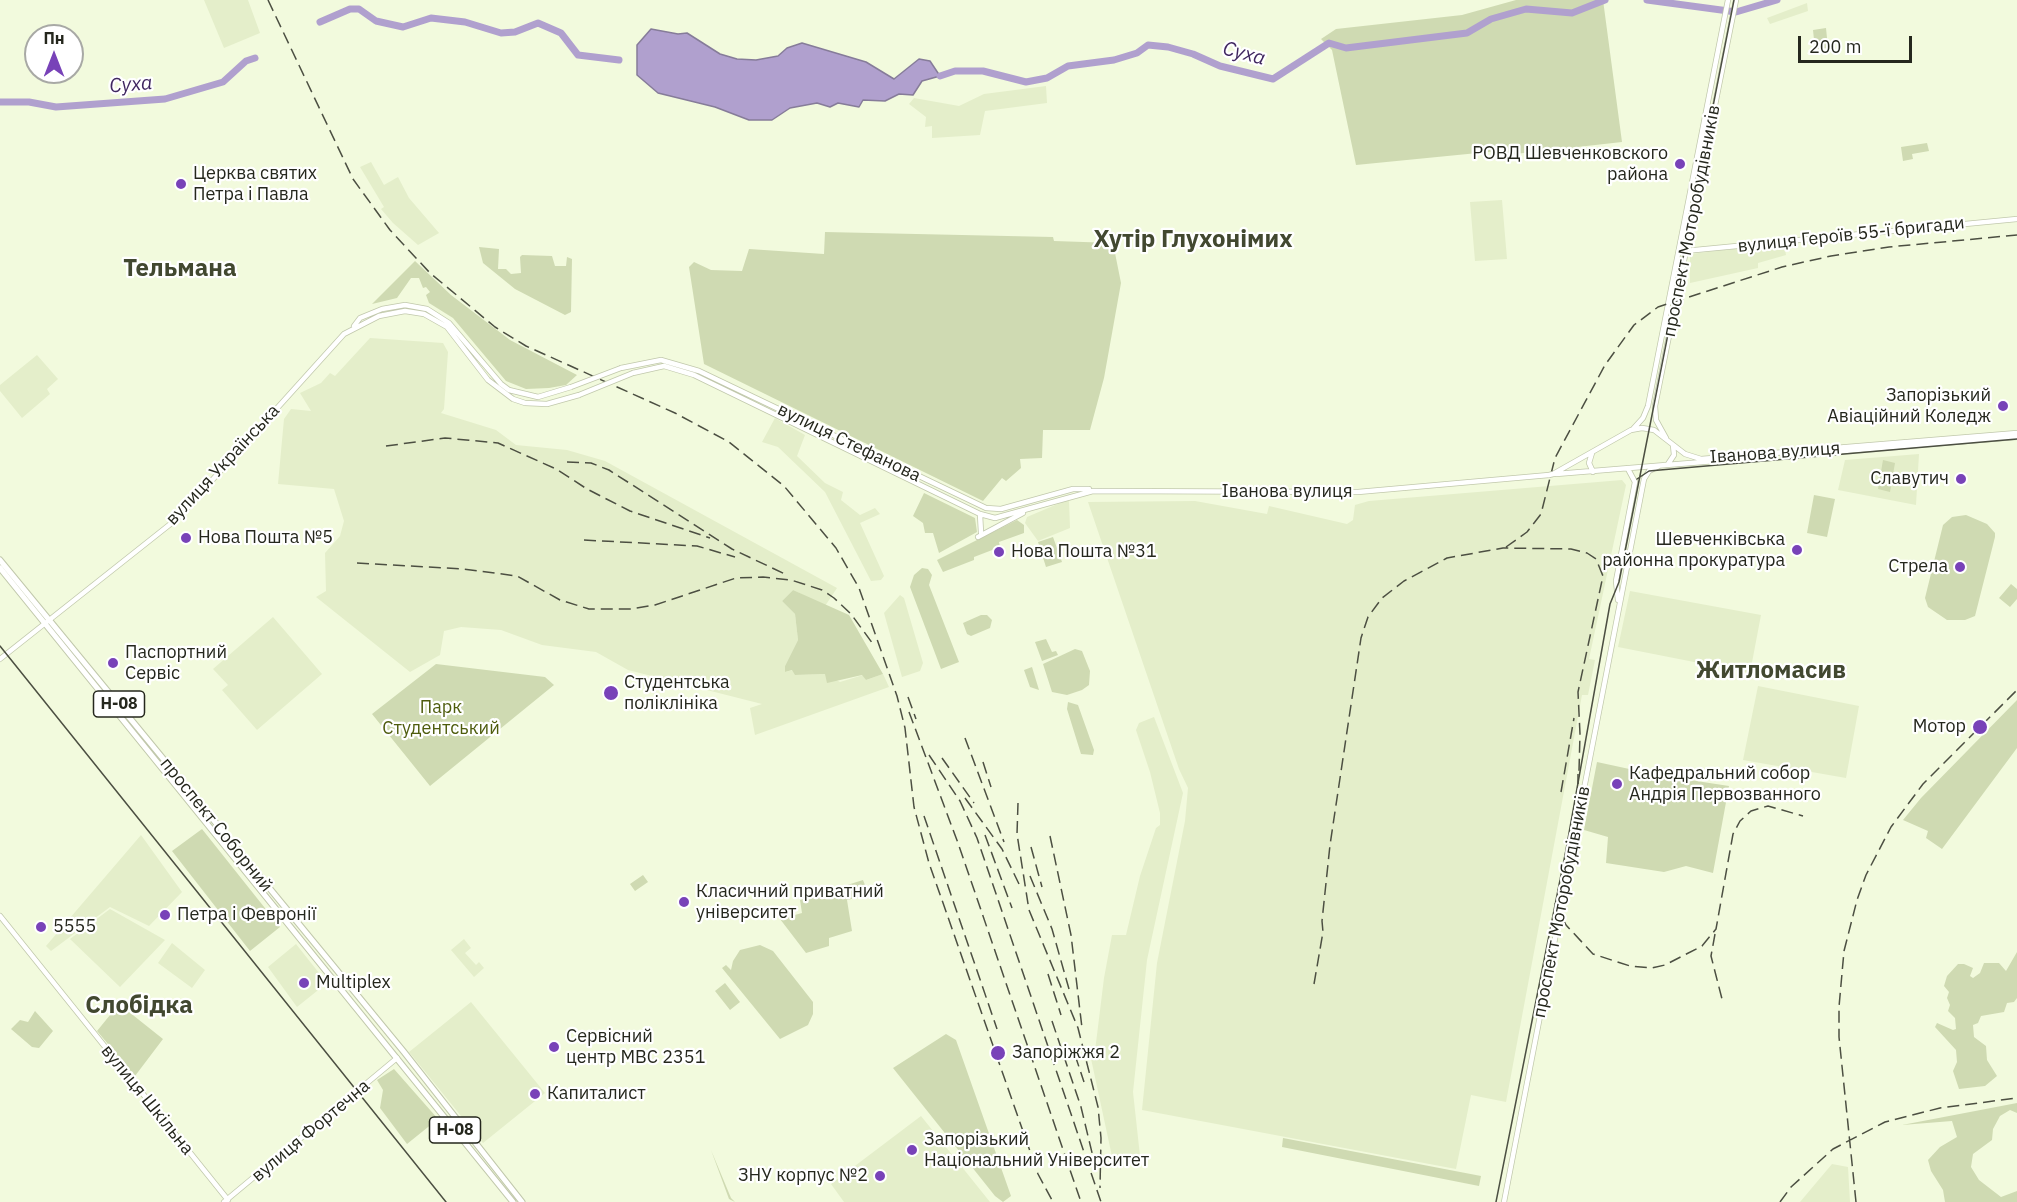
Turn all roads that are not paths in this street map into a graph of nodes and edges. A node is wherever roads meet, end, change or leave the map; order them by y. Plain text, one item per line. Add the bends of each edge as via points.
1 (1728, 0) edge
2 (1736, 0) edge
3 (2017, 219) edge
4 (1685, 251) junction
5 (352, 328) junction
6 (621, 368) joint
7 (699, 371) junction
8 (633, 373) joint
9 (694, 375) junction
10 (1631, 430) junction
11 (2017, 435) edge
12 (1668, 440) junction
13 (1672, 445) junction
14 (1596, 449) junction
15 (1667, 465) junction
16 (1659, 466) junction
17 (1628, 469) junction
18 (1593, 472) junction
19 (1551, 475) junction
20 (1078, 490) junction
21 (1031, 508) junction
22 (998, 510) junction
23 (980, 514) junction
24 (994, 518) junction
25 (0, 560) edge
26 (0, 568) edge
27 (1616, 579) junction
28 (1624, 580) junction
29 (1618, 602) junction
30 (51, 620) junction
31 (45, 624) junction
32 (0, 659) edge
33 (110, 698) junction
34 (184, 790) junction
35 (0, 916) edge
36 (397, 1058) junction
37 (226, 1201) edge
38 (513, 1202) edge
39 (522, 1202) edge
40 (1504, 1202) edge

1 - 10 main road, проспект Моторобудівників via 1648,404 1643,418
2 - 4 main road, проспект Моторобудівників
3 - 4 main road, вулиця Героїв 55-ї бригади
4 - 12 main road, проспект Моторобудівників via 1655,406 1656,420
5 - 6 main road, вулиця Українська, bridge via 360,318 382,309 427,309 448,323 501,384 509,390 538,397
5 - 8 main road, вулиця Українська, bridge via 379,315 405,311 424,314 447,327 488,380 525,403 547,404
5 - 30 main road, вулиця Українська via 178,518
6 - 7 main road, вулиця Стефанова via 661,360
7 - 9 main road
7 - 22 main road, вулиця Стефанова via 978,505
8 - 9 main road, вулиця Стефанова via 664,366
9 - 23 main road, вулиця Стефанова
10 - 12 main road, Іванова вулиця via 1650,429
10 - 14 main road, Іванова вулиця
11 - 13 main road, Іванова вулиця via 1708,459 1689,456
11 - 15 main road, Іванова вулиця
12 - 13 main road, Іванова вулиця
13 - 15 main road via 1672,461
14 - 18 main road via 1589,460
14 - 19 main road, Іванова вулиця
15 - 16 main road, Іванова вулиця
16 - 17 main road, Іванова вулиця
16 - 28 main road, проспект Моторобудівників via 1644,479
17 - 18 main road, Іванова вулиця
17 - 27 main road, проспект Моторобудівників via 1635,482
18 - 19 main road, Іванова вулиця
19 - 20 main road, Іванова вулиця via 1358,492
20 - 21 main road
20 - 22 main road
21 - 23 main road via 979,535
21 - 24 main road
22 - 24 main road
23 - 24 main road, вулиця Стефанова
25 - 30 main road, проспект Соборний / Н-08
26 - 31 main road, проспект Соборний / Н-08
27 - 28 main road
27 - 29 main road, проспект Моторобудівників
28 - 29 main road, проспект Моторобудівників
29 - 40 main road, проспект Моторобудівників
30 - 31 main road, вулиця Українська
30 - 33 main road, проспект Соборний / Н-08
31 - 32 main road, вулиця Українська
31 - 33 main road, проспект Соборний / Н-08
33 - 34 main road, проспект Соборний / Н-08
34 - 36 main road, проспект Соборний / Н-08
34 - 39 main road, проспект Соборний / Н-08 via 404,1052
35 - 37 main road, вулиця Шкільна
36 - 37 main road, вулиця Фортечна
36 - 38 main road, проспект Соборний / Н-08

